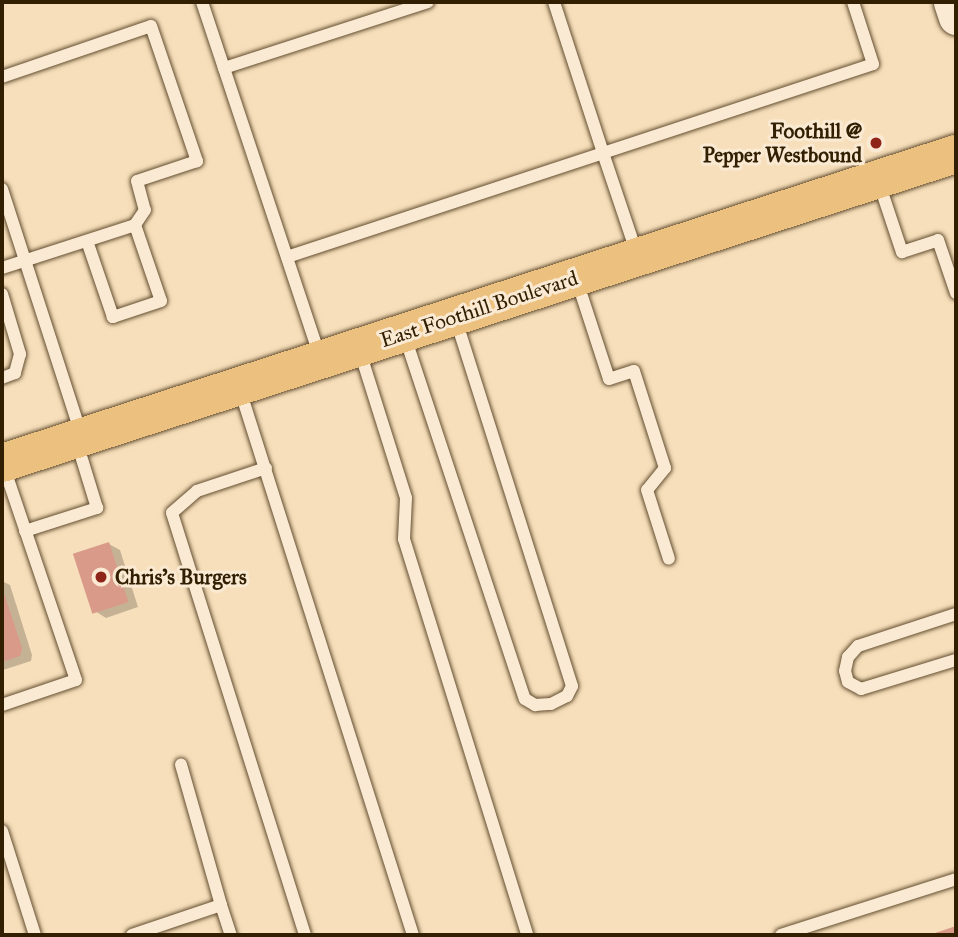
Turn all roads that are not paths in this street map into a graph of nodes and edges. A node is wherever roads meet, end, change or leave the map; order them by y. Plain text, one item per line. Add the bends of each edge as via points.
1 (202, 2) edge
2 (428, 2) edge
3 (554, 2) edge
4 (853, 2) edge
5 (951, 2) edge
6 (956, 17) edge
7 (224, 68) junction
8 (2, 77) edge
9 (603, 153) junction
10 (956, 154) edge
11 (878, 179) junction
12 (2, 189) edge
13 (135, 225) junction
14 (87, 242) junction
15 (286, 257) junction
16 (638, 257) junction
17 (25, 261) junction
18 (2, 268) edge
19 (576, 277) junction
20 (956, 293) edge
21 (2, 294) edge
22 (455, 317) junction
23 (404, 333) junction
24 (359, 348) junction
25 (321, 360) junction
26 (2, 378) edge
27 (239, 386) junction
28 (79, 438) junction
29 (2, 463) edge
30 (266, 468) junction
31 (25, 531) junction
32 (669, 559) dead end
33 (956, 614) edge
34 (956, 660) edge
35 (2, 705) edge
36 (181, 765) dead end
37 (2, 831) edge
38 (956, 879) edge
39 (221, 905) junction
40 (34, 935) edge
41 (132, 935) edge
42 (231, 935) edge
43 (305, 935) edge
44 (414, 935) edge
45 (527, 935) edge
46 (781, 935) edge

1 - 7 lane
2 - 7 lane
3 - 9 lane
4 - 9 lane via 873,64
5 - 6 main road
7 - 15 lane
8 - 13 lane via 151,26 197,161 137,181 145,210
9 - 15 lane
9 - 16 lane
10 - 11 main road, East Foothill Boulevard
11 - 16 main road, East Foothill Boulevard
11 - 20 lane via 902,252 938,240
12 - 17 lane
13 - 14 lane
13 - 14 lane via 161,302 113,317
14 - 17 lane
15 - 25 lane
16 - 19 main road, East Foothill Boulevard
17 - 18 lane
17 - 28 lane
19 - 22 main road, East Foothill Boulevard
19 - 32 lane via 609,379 634,371 638,383 665,468 648,489
21 - 26 lane via 20,354 15,373
22 - 23 main road, East Foothill Boulevard
22 - 23 lane via 572,686 567,696 551,704 535,705 525,699
23 - 24 main road, East Foothill Boulevard
24 - 25 main road, East Foothill Boulevard
24 - 45 lane via 406,498 404,539
25 - 27 main road, East Foothill Boulevard
27 - 28 main road, East Foothill Boulevard
27 - 30 lane
28 - 29 main road, East Foothill Boulevard
28 - 31 lane via 97,508
29 - 31 lane
30 - 43 lane via 197,491 173,513
30 - 44 lane
31 - 35 lane via 76,680
33 - 34 lane via 858,646 848,657 845,671 848,682 861,689
36 - 39 lane
37 - 40 lane
38 - 46 lane
39 - 41 lane
39 - 42 lane

